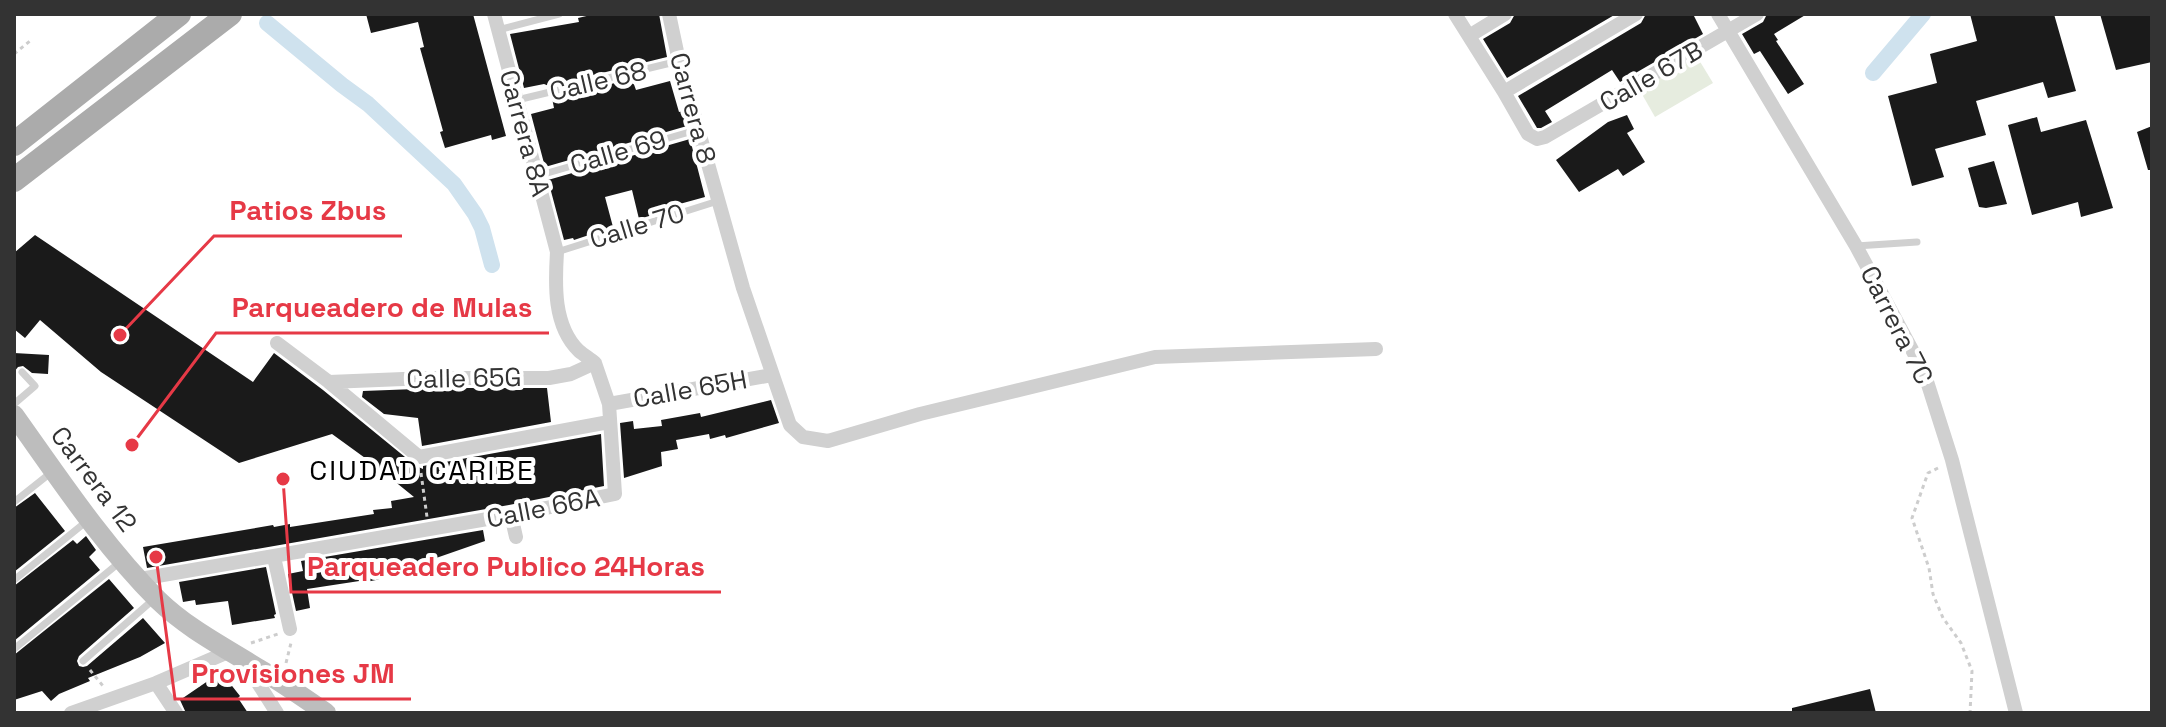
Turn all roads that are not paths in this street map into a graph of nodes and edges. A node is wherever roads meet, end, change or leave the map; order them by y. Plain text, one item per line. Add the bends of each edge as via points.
1 (179, 14) edge
2 (230, 14) edge
3 (494, 14) edge
4 (559, 14) edge
5 (669, 14) edge
6 (1455, 14) edge
7 (1505, 14) edge
8 (1636, 14) edge
9 (1718, 14) edge
10 (1757, 14) edge
11 (498, 30) junction
12 (1728, 31) junction
13 (1469, 36) junction
14 (679, 61) junction
15 (1504, 92) junction
16 (517, 100) junction
17 (700, 129) junction
18 (14, 144) edge
19 (537, 176) junction
20 (14, 180) edge
21 (718, 201) junction
22 (1917, 242) dead end
23 (1856, 246) junction
24 (557, 252) junction
25 (277, 343) dead end
26 (1376, 349) dead end
27 (595, 363) junction
28 (22, 372) dead end
29 (772, 375) junction
30 (329, 382) junction
31 (609, 404) junction
32 (15, 418) edge
33 (609, 422) junction
34 (54, 470) junction
35 (14, 502) edge
36 (511, 515) junction
37 (90, 518) junction
38 (516, 537) dead end
39 (274, 557) junction
40 (123, 560) junction
41 (140, 579) junction
42 (14, 580) edge
43 (156, 597) junction
44 (290, 629) road end
45 (14, 649) edge
46 (236, 656) junction
47 (83, 661) road end
48 (156, 683) junction
49 (76, 712) edge
50 (176, 713) edge
51 (277, 713) edge
52 (326, 713) edge
53 (2016, 713) edge

1 - 18 main road
2 - 20 main road
3 - 11 street, Carrera 8A
4 - 11 lane
5 - 14 street, Carrera 8
6 - 13 street
7 - 13 street
8 - 15 street
9 - 12 street, Carrera 7C
10 - 12 street, Calle 67B
11 - 16 street, Carrera 8A
12 - 15 street, Calle 67B via 1545,137 1528,134
12 - 23 street, Carrera 7C
13 - 15 street
14 - 16 lane, Calle 68
14 - 17 street, Carrera 8
16 - 19 street, Carrera 8A
17 - 19 lane, Calle 69
17 - 21 street, Carrera 8
19 - 24 street, Carrera 8A
21 - 24 lane, Calle 70
21 - 29 street, Carrera 8
22 - 23 lane
23 - 53 street, Carrera 7C via 1924,372 1952,460
24 - 27 street, Carrera 8A via 555,281 566,332
25 - 30 street
26 - 29 street, Carrera 8 via 1155,357 828,441 803,437 790,425
27 - 30 street, Calle 65G via 549,378
27 - 31 street
28 - 32 lane via 35,386
29 - 31 street, Calle 65H
30 - 33 street, Calle 65H via 419,457
31 - 33 street
32 - 34 main road, Carrera 12
33 - 36 street, Calle 66A via 615,494
34 - 35 lane
34 - 37 main road, Carrera 12
36 - 38 street
36 - 39 street, Calle 66A
37 - 40 main road, Carrera 12
37 - 42 lane
39 - 41 street, Calle 66A
39 - 44 street
40 - 41 main road, Carrera 12
40 - 45 lane
41 - 43 main road, Carrera 12
43 - 46 main road, Carrera 12 via 191,628
43 - 47 lane
46 - 48 street
46 - 51 street
46 - 52 main road, Carrera 12
48 - 49 street
48 - 50 street

